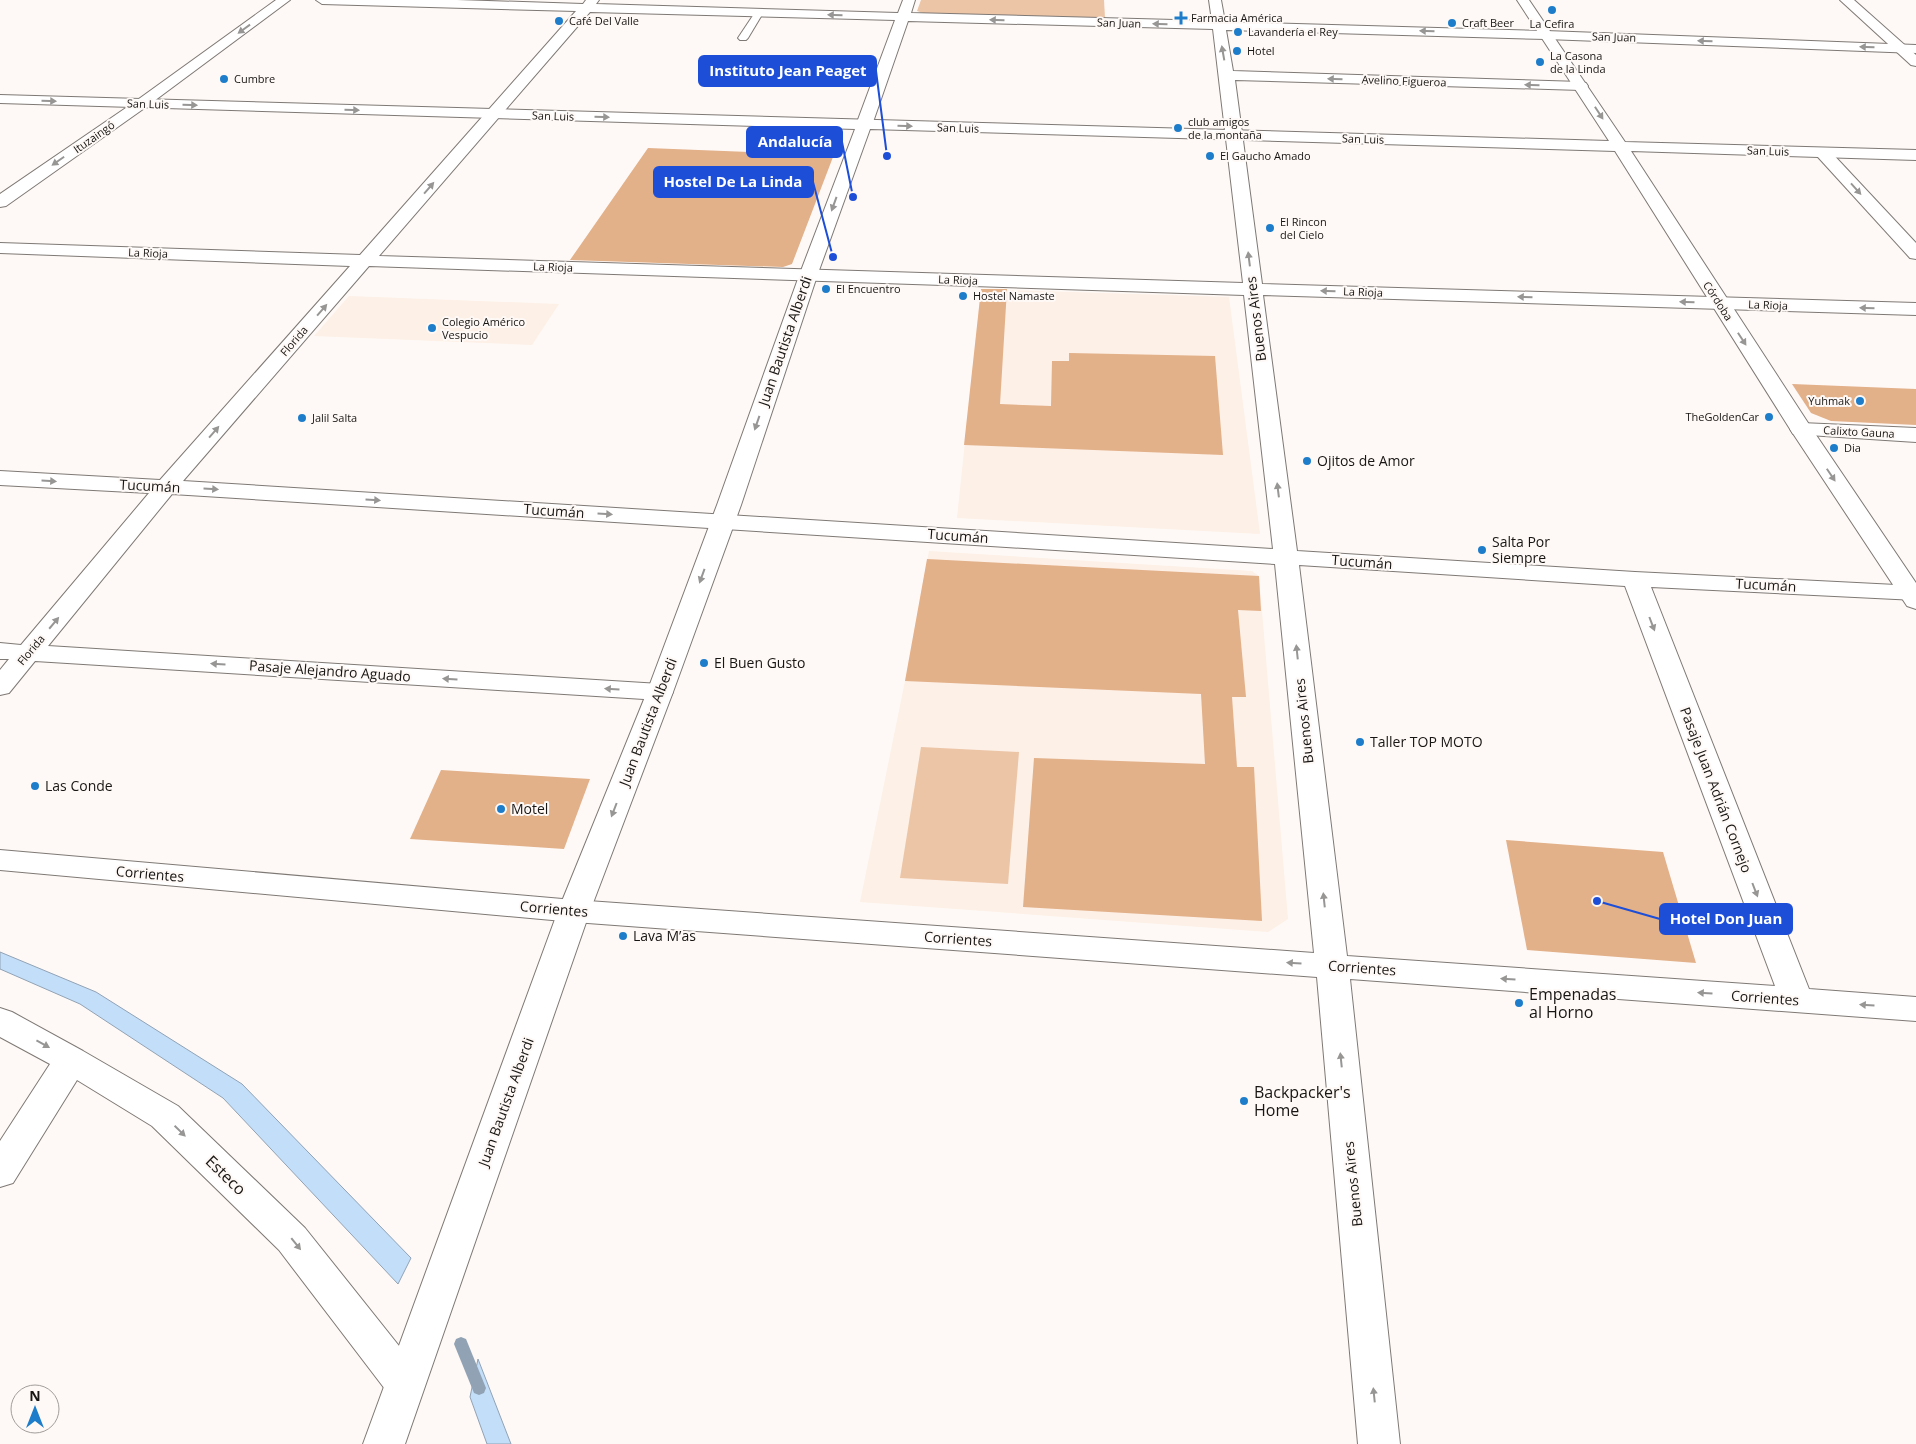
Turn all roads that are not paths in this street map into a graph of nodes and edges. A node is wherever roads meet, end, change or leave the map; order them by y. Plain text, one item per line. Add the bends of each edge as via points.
1 (284, 0) edge
2 (322, 0) edge
3 (910, 0) edge
4 (1215, 0) edge
5 (1522, 0) edge
6 (1846, 0) edge
7 (590, 3) edge
8 (759, 12) junction
9 (904, 17) junction
10 (1218, 26) junction
11 (1546, 35) junction
12 (743, 38) dead end
13 (1900, 48) junction
14 (1916, 49) edge
15 (1916, 62) edge
16 (1227, 75) junction
17 (1581, 86) junction
18 (0, 99) edge
19 (141, 104) junction
20 (494, 114) junction
21 (864, 125) junction
22 (1233, 136) junction
23 (1620, 146) junction
24 (1824, 153) junction
25 (1916, 156) edge
26 (0, 202) edge
27 (0, 248) edge
28 (1916, 254) edge
29 (365, 261) junction
30 (808, 276) junction
31 (1253, 289) junction
32 (1720, 303) junction
33 (1916, 309) edge
34 (1801, 430) junction
35 (1916, 435) edge
36 (0, 478) edge
37 (166, 487) junction
38 (722, 521) junction
39 (1286, 557) junction
40 (1635, 579) junction
41 (1914, 596) edge
42 (0, 651) edge
43 (29, 652) junction
44 (0, 687) edge
45 (660, 692) junction
46 (0, 860) edge
47 (574, 911) junction
48 (1332, 966) junction
49 (1797, 1000) junction
50 (1916, 1009) edge
51 (0, 1021) edge
52 (71, 1060) junction
53 (0, 1172) edge
54 (405, 1384) junction
55 (384, 1444) edge
56 (1379, 1444) edge

1 -> 19 street, Ituzaingó
2 - 7 street, San Juan
3 - 9 street, Juan Bautista Alberdi
4 - 10 street, Buenos Aires
5 - 11 street, Córdoba
6 - 13 street
7 - 8 street, San Juan
7 - 20 street, Florida
9 -> 8 street, San Juan
8 - 12 lane
10 -> 9 street, San Juan
9 - 21 street, Juan Bautista Alberdi
11 -> 10 street, San Juan
16 -> 10 street, Buenos Aires
13 -> 11 street, San Juan
11 - 17 street, Córdoba
13 - 14 street, San Juan
13 - 15 street
17 -> 16 street, Avelino Figueroa
16 - 22 street, Buenos Aires
17 -> 23 street, Córdoba
18 -> 19 street, San Luis
19 -> 20 street, San Luis
19 -> 26 street, Ituzaingó
20 -> 21 street, San Luis
29 -> 20 street, Florida
21 -> 22 street, San Luis
21 -> 30 street, Juan Bautista Alberdi
22 - 23 street, San Luis
31 -> 22 street, Buenos Aires
23 - 24 street, San Luis
23 - 32 street, Córdoba
24 - 25 street, San Luis
24 -> 28 street
27 - 29 street, La Rioja
29 - 30 street, La Rioja
37 -> 29 street, Florida
30 - 31 street, La Rioja
30 -> 38 street, Juan Bautista Alberdi
32 -> 31 street, La Rioja
39 -> 31 street, Buenos Aires
33 -> 32 street, La Rioja
32 -> 34 street, Córdoba
34 - 35 street, Calixto Gauna
34 -> 41 street, Córdoba
36 -> 37 street, Tucumán
37 -> 38 street, Tucumán
43 -> 37 street, Florida
38 - 39 street, Tucumán
38 -> 45 street, Juan Bautista Alberdi
39 - 40 street, Tucumán
48 -> 39 street, Buenos Aires
40 - 41 street, Tucumán
40 -> 49 street, Pasaje Juan Adrián Cornejo
42 - 43 street, Pasaje Alejandro Aguado
43 - 44 street, Florida
45 -> 43 street, Pasaje Alejandro Aguado
45 -> 47 street, Juan Bautista Alberdi
46 - 47 street, Corrientes
48 -> 47 street, Corrientes
47 - 54 street, Juan Bautista Alberdi
49 -> 48 street, Corrientes
56 -> 48 street, Buenos Aires
50 -> 49 street, Corrientes
51 -> 52 street, Esteco
52 - 53 street
52 -> 54 street, Esteco via 165,1116 292,1238
54 - 55 street, Juan Bautista Alberdi

